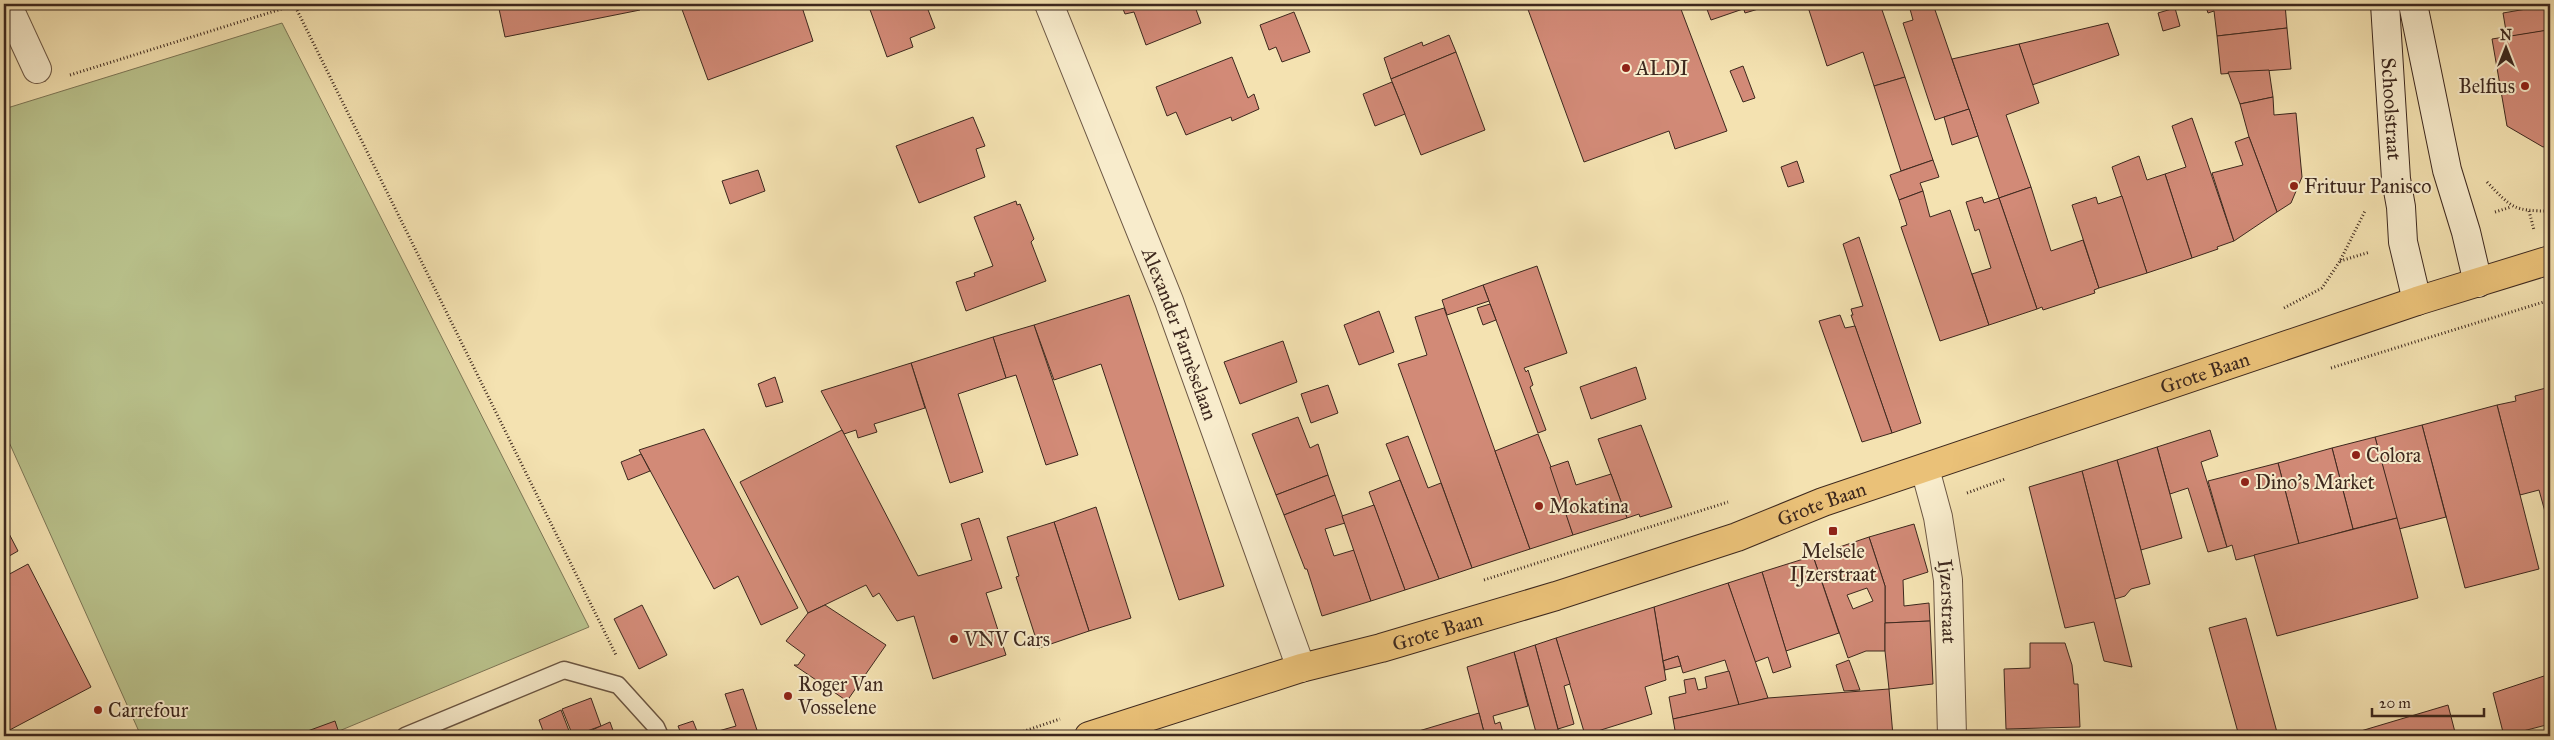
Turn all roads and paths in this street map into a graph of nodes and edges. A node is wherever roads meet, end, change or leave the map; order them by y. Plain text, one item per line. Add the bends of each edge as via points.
1 (7, 4) edge
2 (294, 4) edge
3 (1050, 4) edge
4 (2385, 4) edge
5 (2414, 4) edge
6 (37, 69) joint
7 (2365, 205) dead end
8 (2529, 211) dead end
9 (2550, 211) edge
10 (2550, 260) edge
11 (2478, 283) junction
12 (2417, 301) junction
13 (2279, 311) dead end
14 (1925, 469) junction
15 (1730, 501) dead end
16 (1476, 582) dead end
17 (619, 662) dead end
18 (1301, 668) junction
19 (1066, 717) dead end
20 (405, 736) edge
21 (660, 736) edge
22 (1010, 736) edge
23 (1089, 736) edge
24 (1952, 736) edge

1 - 6 street
2 - 6 path via 49,82
2 - 17 path
3 - 18 street, Alexander Farnèselaan via 1169,301
4 - 12 street, Schoolstraat via 2396,179 2403,242
5 - 11 street, Schoolstraat via 2447,170
7 - 13 path via 2365,214 2357,230 2322,288
8 - 9 path
10 - 11 main road, Grote Baan
11 - 12 main road, Grote Baan
12 - 14 main road, Grote Baan
14 - 18 main road, Grote Baan via 1823,502 1737,537 1565,593 1381,648
14 - 24 street, Ijzerstraat via 1938,517 1948,580
15 - 16 path
18 - 23 main road, Grote Baan
19 - 22 path
20 - 21 lane via 564,670 618,685 656,727

